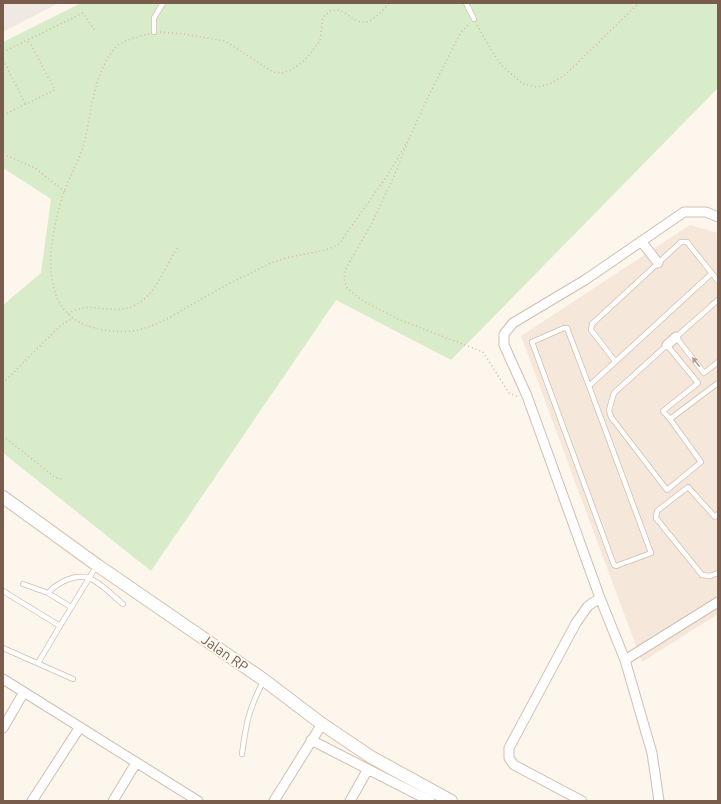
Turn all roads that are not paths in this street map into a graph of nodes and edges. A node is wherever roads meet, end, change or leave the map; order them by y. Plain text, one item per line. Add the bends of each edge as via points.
1 (163, 3) edge
2 (466, 3) edge
3 (474, 19) road end
4 (154, 32) road end
5 (718, 217) edge
6 (641, 241) junction
7 (658, 263) junction
8 (711, 274) junction
9 (718, 281) edge
10 (718, 300) edge
11 (676, 337) junction
12 (667, 345) junction
13 (615, 361) junction
14 (718, 362) edge
15 (718, 383) edge
16 (589, 386) junction
17 (670, 419) junction
18 (3, 497) edge
19 (718, 514) edge
20 (97, 565) junction
21 (718, 573) edge
22 (90, 578) junction
23 (23, 584) dead end
24 (3, 591) edge
25 (48, 593) junction
26 (600, 598) junction
27 (718, 602) edge
28 (123, 604) dead end
29 (71, 607) junction
30 (60, 626) junction
31 (3, 648) edge
32 (625, 660) junction
33 (38, 663) junction
34 (3, 679) edge
35 (74, 679) dead end
36 (264, 680) junction
37 (24, 692) junction
38 (322, 724) junction
39 (80, 727) junction
40 (3, 728) edge
41 (311, 740) junction
42 (242, 754) dead end
43 (136, 763) junction
44 (368, 770) junction
45 (194, 800) edge
46 (32, 801) edge
47 (113, 801) edge
48 (274, 801) edge
49 (350, 801) edge
50 (430, 801) edge
51 (451, 801) edge
52 (582, 801) edge
53 (659, 801) edge

1 - 4 lane via 154,18
2 - 3 lane
5 - 6 street via 706,212 684,212
6 - 7 street
6 - 26 street via 513,324 504,334 504,345 527,396
7 - 8 lane via 684,240
7 - 13 lane via 590,327
8 - 9 lane
8 - 13 lane
10 - 11 lane
11 - 12 street
14 -> 11 lane via 704,373
12 - 17 lane via 698,383 663,411
12 - 17 lane via 614,393 610,410 611,417 667,490 701,462
13 - 16 lane
15 - 17 lane
16 - 16 lane via 651,553 616,566 532,342 566,328
18 - 20 street, Jalan RP
19 - 21 lane via 715,517 688,487 656,514 661,524 702,575
20 - 22 lane
20 - 36 street, Jalan RP
22 - 25 lane via 73,578 54,586
22 - 28 lane
22 - 29 lane
23 - 25 lane
24 - 30 lane
25 - 29 lane
26 - 32 street
26 - 52 street via 588,606 576,623 508,748 509,758 514,765
27 - 32 street
29 - 30 lane
30 - 33 lane
31 - 33 lane
32 - 53 street via 652,753
33 - 35 lane
34 - 37 street
36 - 38 street, Jalan RP
36 - 42 lane via 251,704
37 - 39 street
37 - 40 street
38 - 41 street
38 - 51 street, Jalan RP via 371,757
39 - 43 street
39 - 46 street
41 - 44 street
41 - 48 street
43 - 45 street
43 - 47 street
44 - 49 street
44 - 50 street

